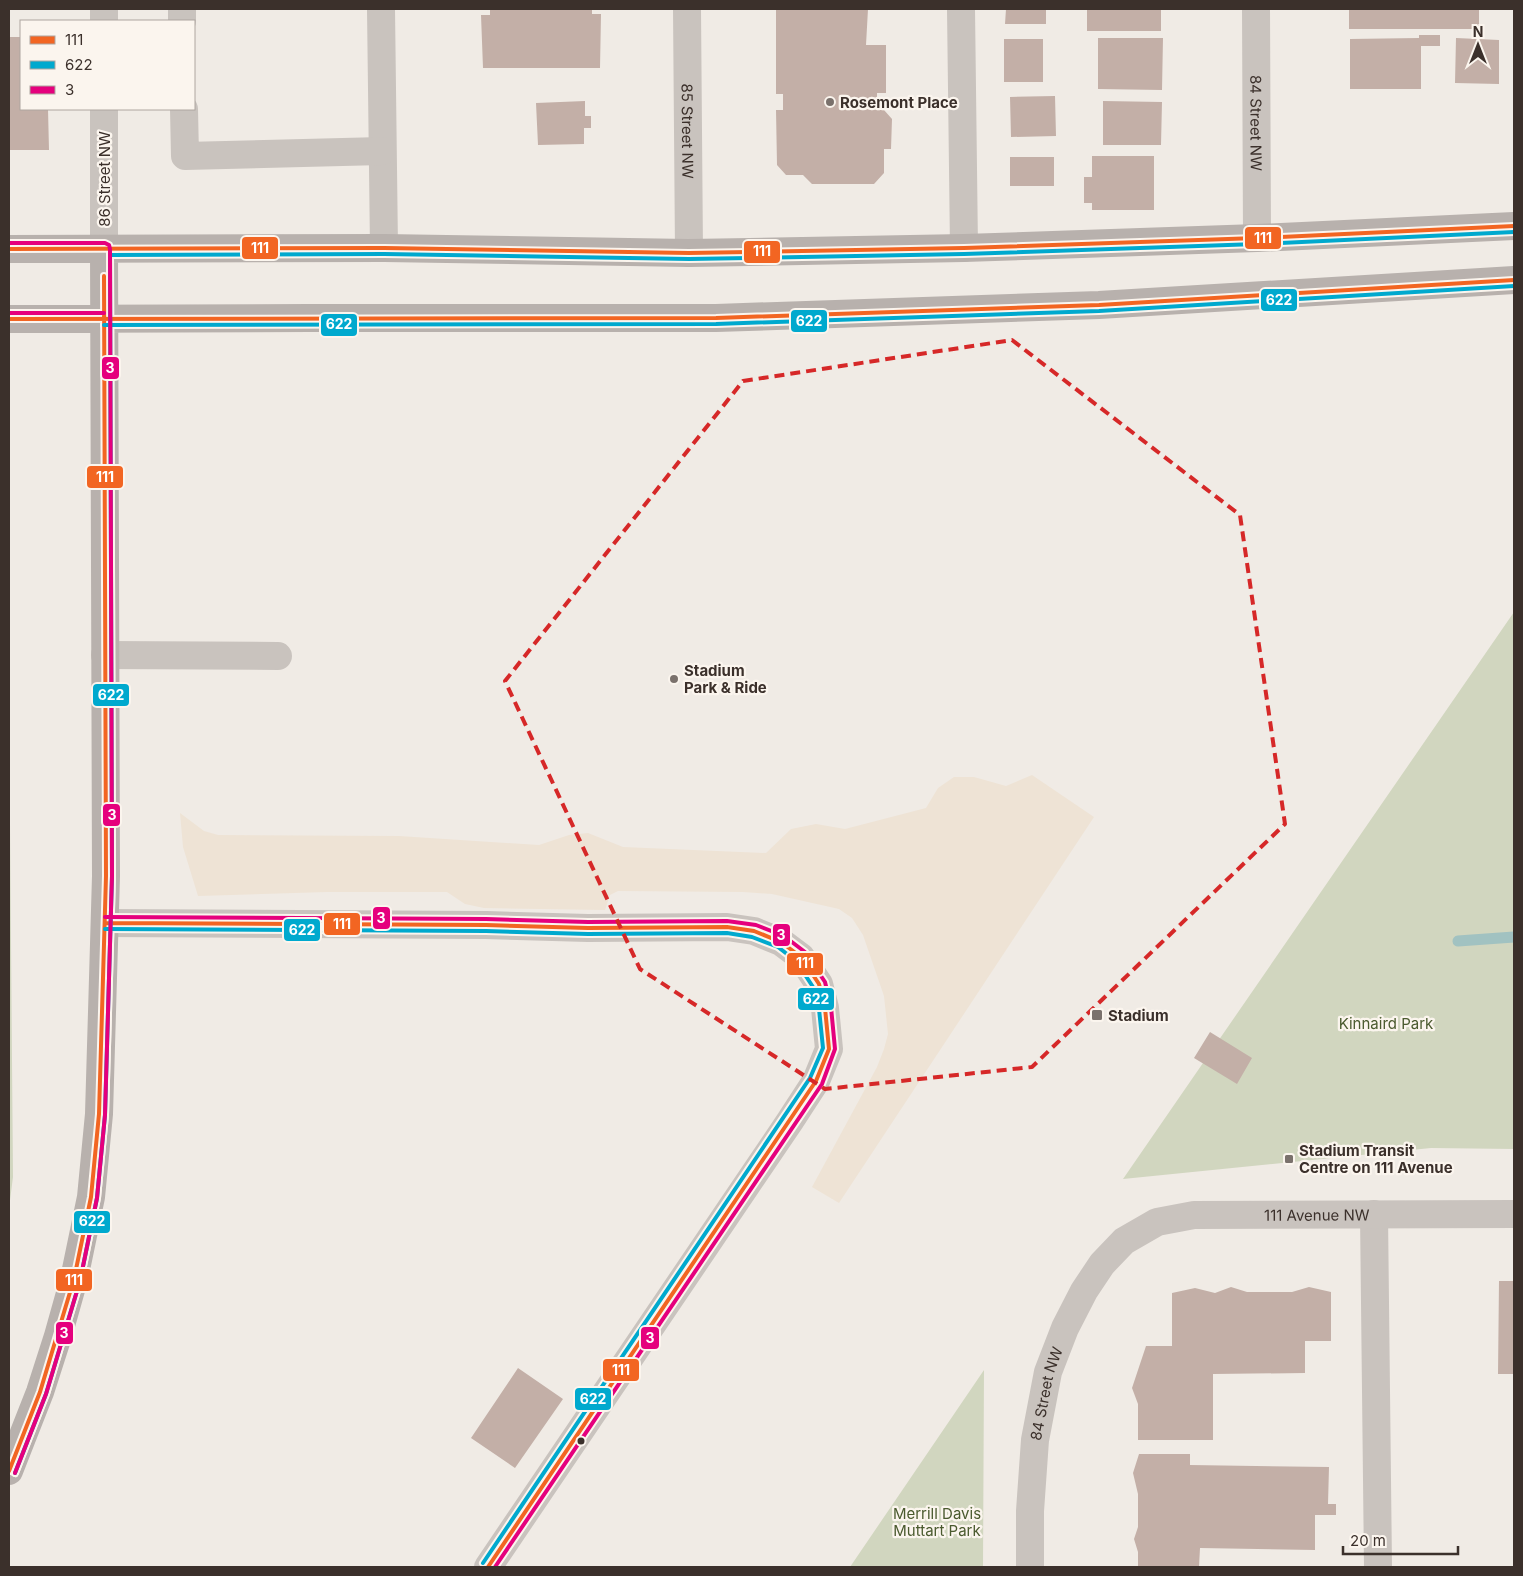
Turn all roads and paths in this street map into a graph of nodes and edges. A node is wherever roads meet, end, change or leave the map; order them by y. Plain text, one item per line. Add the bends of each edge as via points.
1 (381, 9) edge
2 (687, 9) edge
3 (962, 9) edge
4 (1256, 9) edge
5 (104, 110) edge
6 (184, 110) edge
7 (382, 151) junction
8 (1514, 226) edge
9 (1257, 238) junction
10 (384, 248) junction
11 (964, 248) junction
12 (9, 249) edge
13 (104, 249) junction
14 (689, 253) junction
15 (1514, 280) edge
16 (9, 319) edge
17 (104, 319) junction
18 (105, 655) junction
19 (278, 656) dead end
20 (105, 923) junction
21 (1374, 1214) junction
22 (1514, 1214) edge
23 (1124, 1241) joint
24 (9, 1471) edge
25 (488, 1567) edge
26 (1030, 1567) edge
27 (1378, 1567) edge

1 - 7 street
2 - 14 street, 85 Street NW
3 - 11 street
4 - 9 street, 84 Street NW
5 - 13 street, 86 Street NW
6 - 7 street via 185,156
7 - 10 street
8 - 9 main road
9 - 11 main road
10 - 13 main road
10 - 14 main road
11 - 14 main road
12 - 13 main road
13 - 17 main road
15 - 17 main road via 1099,305 726,318
16 - 17 main road
17 - 18 main road
18 - 19 street
18 - 20 main road
20 - 24 main road via 99,1114 91,1197 58,1336
20 - 25 street via 727,927 754,931 781,942 801,957 819,984 829,1049 816,1081
21 - 22 street, 111 Avenue NW
21 - 23 street, 111 Avenue NW via 1194,1215 1158,1222
21 - 27 street
23 - 26 street, 84 Street NW via 1084,1290 1048,1372 1034,1440

